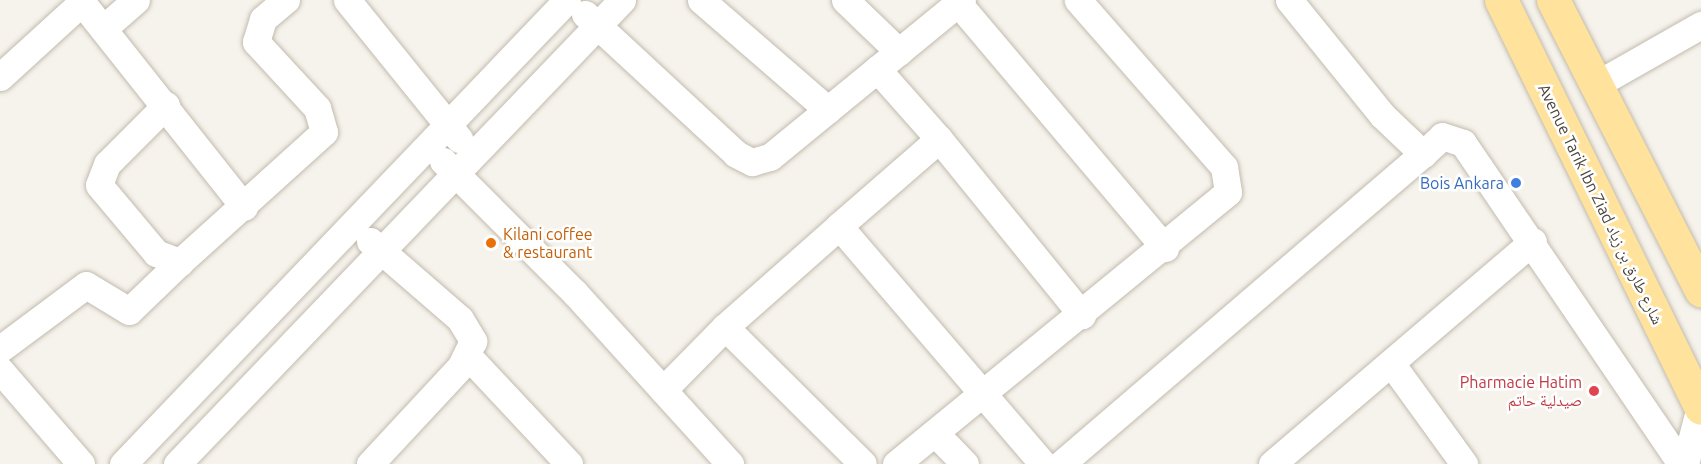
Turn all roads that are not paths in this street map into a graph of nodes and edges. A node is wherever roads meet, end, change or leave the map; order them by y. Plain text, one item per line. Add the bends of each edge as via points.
1 (136, 0) edge
2 (286, 0) edge
3 (347, 0) edge
4 (568, 0) edge
5 (622, 0) edge
6 (701, 0) edge
7 (845, 0) edge
8 (1078, 0) edge
9 (1289, 0) edge
10 (1502, 0) edge
11 (1553, 0) edge
12 (81, 1) edge
13 (960, 2) edge
14 (1701, 25) edge
15 (598, 26) junction
16 (105, 27) junction
17 (899, 52) junction
18 (877, 69) junction
19 (0, 77) edge
20 (1597, 84) junction
21 (166, 105) junction
22 (828, 110) junction
23 (448, 127) junction
24 (939, 139) junction
25 (428, 149) junction
26 (1423, 154) junction
27 (465, 163) junction
28 (244, 207) junction
29 (354, 226) junction
30 (839, 226) junction
31 (1533, 241) junction
32 (1165, 248) junction
33 (382, 253) junction
34 (1693, 255) edge
35 (180, 262) junction
36 (1701, 291) edge
37 (1082, 315) junction
38 (725, 327) junction
39 (0, 349) edge
40 (468, 356) junction
41 (1391, 363) junction
42 (0, 370) edge
43 (663, 390) junction
44 (982, 394) junction
45 (1701, 408) edge
46 (935, 433) junction
47 (81, 464) edge
48 (123, 464) edge
49 (177, 464) edge
50 (370, 464) edge
51 (569, 464) edge
52 (730, 464) edge
53 (863, 464) edge
54 (896, 464) edge
55 (965, 464) edge
56 (1043, 464) edge
57 (1061, 464) edge
58 (1272, 464) edge
59 (1464, 464) edge
60 (1683, 464) edge

1 - 16 street
2 - 28 street via 263,19 256,42 317,108 324,132
3 - 23 street
4 - 15 street
4 - 23 street
5 - 15 street
6 - 22 street
7 - 17 street
8 - 32 street via 1229,177 1225,200
9 - 26 street via 1382,116
10 - 45 main road, Avenue Tarik Ibn Ziad شارع طارق بن زياد
11 - 20 main road
12 - 16 street
12 - 19 street
13 - 17 street
13 - 32 street
14 - 20 street
15 - 22 street via 744,159 771,157
15 - 27 street
16 - 21 street
17 - 18 street
18 - 22 street
18 - 24 street
20 - 34 main road
21 - 28 street
21 - 35 street via 107,164 99,185 156,253
23 - 25 street
23 - 27 street
24 - 30 street
24 - 37 street
25 - 27 street
25 - 29 street
26 - 31 street via 1442,136 1463,143
26 - 57 street
27 - 33 street
27 - 43 street
28 - 35 street
29 - 33 street
29 - 48 street
30 - 38 street
30 - 44 street
31 - 41 street
31 - 60 street
32 - 37 street
33 - 40 street via 467,326 473,340
33 - 49 street
34 - 36 main road
35 - 39 street via 129,311 86,285
37 - 44 street
38 - 43 street
38 - 53 street
40 - 50 street
40 - 51 street
41 - 58 street
41 - 59 street
42 - 47 street
43 - 52 street
44 - 46 street
44 - 56 street
45 - 60 street
46 - 54 street
46 - 55 street

